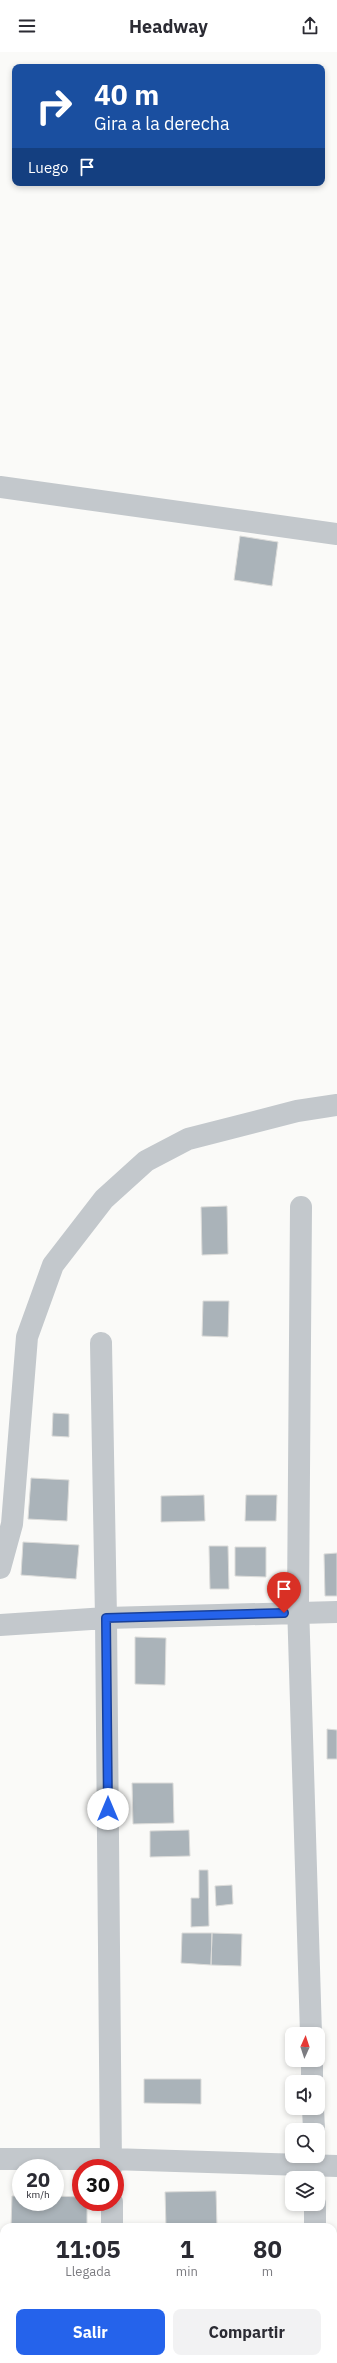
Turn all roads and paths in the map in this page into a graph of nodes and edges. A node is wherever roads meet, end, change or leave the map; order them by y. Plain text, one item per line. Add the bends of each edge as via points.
1 (0, 488) edge
2 (337, 534) edge
3 (337, 1105) edge
4 (301, 1207) dead end
5 (101, 1343) dead end
6 (0, 1568) edge
7 (337, 1612) edge
8 (299, 1613) junction
9 (106, 1618) junction
10 (0, 1625) edge
11 (311, 2027) edge
12 (0, 2159) edge
13 (111, 2159) edge
14 (72, 2162) edge
15 (124, 2164) edge
16 (315, 2166) edge
17 (337, 2166) edge
18 (112, 2211) edge
19 (315, 2211) edge
20 (112, 2223) edge
21 (315, 2223) edge

1 - 2 street
3 - 6 street via 297,1111 188,1139 146,1161 104,1199 53,1265 27,1337 12,1524
4 - 8 street
5 - 9 street
7 - 8 street
8 - 9 street
8 - 11 street
9 - 10 street
9 - 13 street
12 - 14 street
15 - 16 street
16 - 17 street
18 - 20 street
19 - 21 street

